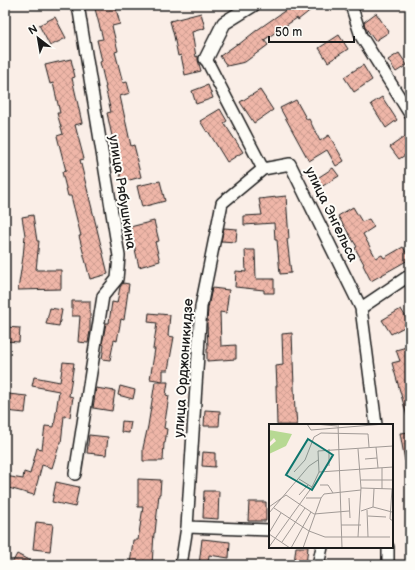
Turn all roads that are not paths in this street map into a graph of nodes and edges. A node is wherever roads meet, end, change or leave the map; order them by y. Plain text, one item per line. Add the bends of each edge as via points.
1 (78, 5) edge
2 (253, 5) edge
3 (350, 5) edge
4 (206, 59) joint
5 (410, 114) edge
6 (263, 169) junction
7 (410, 275) edge
8 (361, 308) junction
9 (376, 424) edge
10 (75, 474) dead end
11 (187, 527) junction
12 (269, 530) edge
13 (322, 548) edge
14 (388, 548) edge
15 (181, 565) edge
16 (318, 565) edge
17 (388, 565) edge

1 - 10 street, улица Рябушкина via 119,256 117,279 103,296
2 - 4 street via 224,23
3 - 5 street via 361,36
4 - 6 street
6 - 8 street, улица Энгельса via 290,164
6 - 11 street, улица Орджоникидзе via 222,203 201,307
7 - 8 street
8 - 9 street, улица Энгельса
11 - 12 street
11 - 15 street, улица Орджоникидзе
13 - 16 street
14 - 17 street

